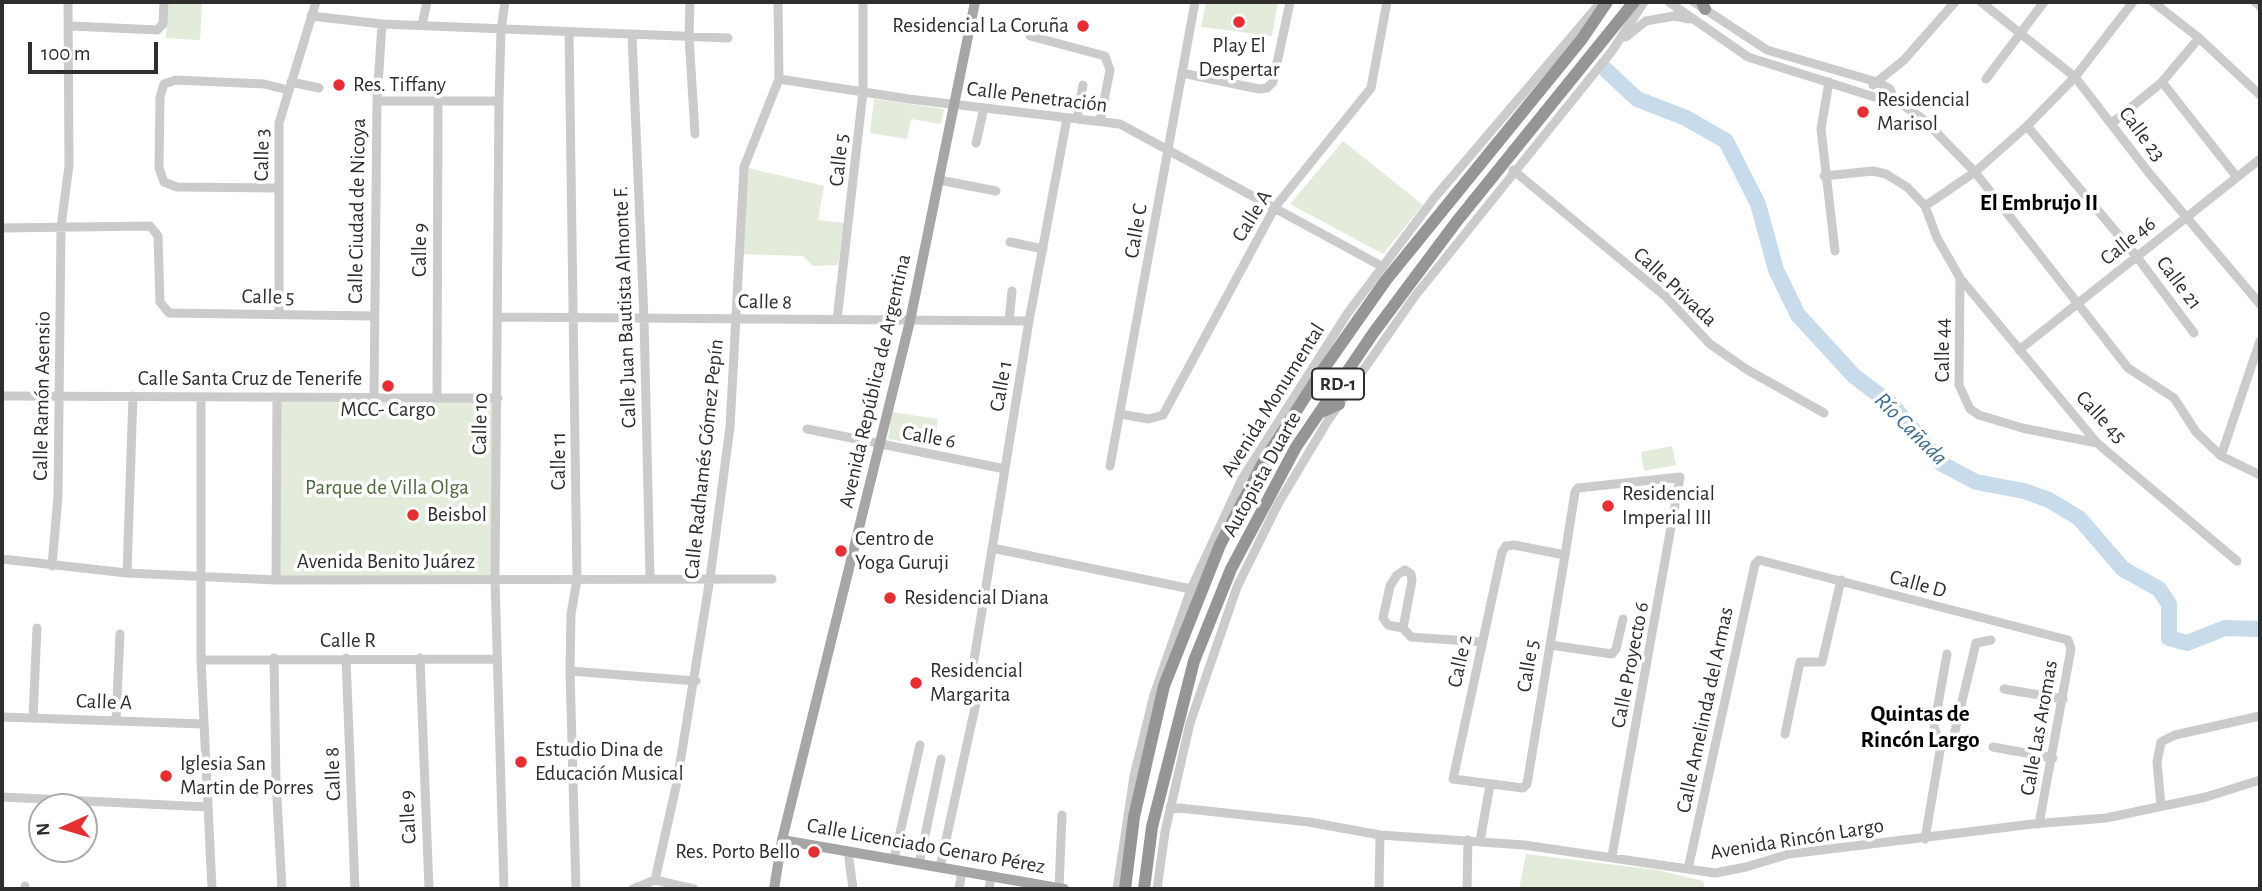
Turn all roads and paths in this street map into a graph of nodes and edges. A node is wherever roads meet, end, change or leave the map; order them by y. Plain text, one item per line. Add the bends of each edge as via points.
1 (68, 2) edge
2 (164, 2) edge
3 (316, 2) edge
4 (428, 2) edge
5 (505, 2) edge
6 (691, 2) edge
7 (778, 2) edge
8 (863, 2) edge
9 (975, 2) edge
10 (1195, 2) edge
11 (1290, 2) edge
12 (1387, 2) edge
13 (1601, 2) edge
14 (1607, 2) edge
15 (1634, 2) edge
16 (1644, 2) edge
17 (1669, 2) edge
18 (1955, 2) edge
19 (1981, 2) edge
20 (2044, 2) edge
21 (2133, 2) edge
22 (2153, 2) edge
23 (2255, 2) edge
24 (1700, 4) edge
25 (2260, 6) edge
26 (311, 16) junction
27 (1694, 20) junction
28 (383, 24) junction
29 (422, 25) junction
30 (71, 26) junction
31 (1728, 26) junction
32 (501, 30) junction
33 (2021, 31) junction
34 (569, 32) junction
35 (632, 35) junction
36 (689, 36) junction
37 (1031, 36) dead end
38 (2199, 37) junction
39 (728, 38) dead end
40 (1720, 38) junction
41 (1612, 51) junction
42 (1182, 73) junction
43 (2075, 77) junction
44 (779, 79) junction
45 (1986, 79) dead end
46 (1829, 82) junction
47 (1877, 82) junction
48 (2162, 82) junction
49 (1083, 85) dead end
50 (290, 86) junction
51 (319, 88) dead end
52 (863, 92) junction
53 (1864, 93) junction
54 (2260, 95) edge
55 (1894, 99) junction
56 (377, 101) junction
57 (499, 101) junction
58 (438, 102) junction
59 (953, 105) junction
60 (984, 108) junction
61 (1072, 119) junction
62 (1100, 121) junction
63 (2112, 123) junction
64 (2028, 126) junction
65 (695, 134) dead end
66 (1523, 138) junction
67 (976, 143) dead end
68 (1168, 149) junction
69 (1525, 156) junction
70 (2260, 159) edge
71 (1510, 164) junction
72 (1975, 172) junction
73 (1824, 176) junction
74 (2236, 176) junction
75 (939, 180) junction
76 (278, 188) junction
77 (996, 191) dead end
78 (1925, 206) junction
79 (1275, 207) junction
80 (2186, 216) junction
81 (61, 227) junction
82 (2, 228) edge
83 (1010, 242) dead end
84 (1043, 249) junction
85 (1835, 251) dead end
86 (2137, 257) junction
87 (1383, 267) junction
88 (1960, 278) junction
89 (1012, 292) dead end
90 (2079, 304) junction
91 (2260, 304) edge
92 (279, 315) junction
93 (373, 316) junction
94 (500, 317) junction
95 (575, 318) junction
96 (644, 318) junction
97 (736, 319) junction
98 (837, 320) junction
99 (910, 321) junction
100 (1009, 321) junction
101 (1029, 321) junction
102 (2194, 333) dead end
103 (2260, 341) edge
104 (2019, 350) junction
105 (1341, 380) junction
106 (2, 396) edge
107 (61, 396) junction
108 (133, 396) junction
109 (201, 397) junction
110 (277, 397) junction
111 (374, 397) junction
112 (437, 398) junction
113 (498, 398) junction
114 (1342, 401) junction
115 (1318, 413) junction
116 (1824, 413) dead end
117 (1120, 414) junction
118 (807, 429) dead end
119 (2097, 443) junction
120 (881, 446) junction
121 (2221, 456) junction
122 (1110, 466) dead end
123 (1005, 469) junction
124 (2260, 475) edge
125 (1682, 481) joint
126 (992, 548) junction
127 (1565, 555) junction
128 (2, 559) edge
129 (1759, 560) joint
130 (2236, 561) dead end
131 (52, 566) junction
132 (127, 573) junction
133 (202, 577) junction
134 (650, 578) junction
135 (710, 578) junction
136 (495, 579) junction
137 (772, 579) dead end
138 (276, 580) junction
139 (577, 580) junction
140 (1841, 580) junction
141 (1191, 589) junction
142 (1623, 619) dead end
143 (37, 628) dead end
144 (1403, 628) junction
145 (120, 634) dead end
146 (1991, 640) dead end
147 (2068, 640) joint
148 (1482, 642) junction
149 (1549, 646) junction
150 (1947, 654) dead end
151 (274, 658) junction
152 (346, 658) junction
153 (420, 658) junction
154 (496, 659) junction
155 (201, 660) junction
156 (974, 660) dead end
157 (570, 671) junction
158 (696, 681) junction
159 (2004, 689) dead end
160 (1187, 691) junction
161 (978, 694) dead end
162 (2063, 699) junction
163 (2260, 716) edge
164 (2, 717) edge
165 (33, 718) junction
166 (116, 720) junction
167 (1190, 723) junction
168 (204, 724) junction
169 (1785, 734) dead end
170 (1175, 739) junction
171 (920, 745) dead end
172 (1941, 745) junction
173 (1993, 747) dead end
174 (2053, 758) junction
175 (941, 759) dead end
176 (2260, 780) edge
177 (1490, 785) junction
178 (2, 797) edge
179 (2161, 806) junction
180 (208, 807) junction
181 (1170, 807) junction
182 (1062, 815) dead end
183 (2039, 824) junction
184 (1380, 835) junction
185 (1925, 839) junction
186 (782, 840) junction
187 (1468, 840) junction
188 (1480, 841) junction
189 (848, 851) junction
190 (1612, 856) junction
191 (894, 859) junction
192 (919, 864) junction
193 (940, 867) junction
194 (1688, 869) junction
195 (962, 871) junction
196 (991, 876) junction
197 (655, 880) junction
198 (212, 889) edge
199 (282, 889) edge
200 (355, 889) edge
201 (429, 889) edge
202 (504, 889) edge
203 (576, 889) edge
204 (633, 889) edge
205 (694, 889) edge
206 (774, 889) edge
207 (853, 889) edge
208 (959, 889) edge
209 (989, 889) edge
210 (1062, 889) edge
211 (1117, 889) edge
212 (1125, 889) edge
213 (1144, 889) edge
214 (1157, 889) edge
215 (1379, 889) edge
216 (1467, 889) edge

1 - 30 street, Calle Ramón Asensio
2 - 30 street via 163,24 157,30
3 - 26 street, Calle 3
4 - 29 street
5 - 32 street, Calle 10
6 - 36 street
7 - 44 street, Calle Radhamés Gómez Pepín
8 - 52 street, Calle 5
9 - 59 main road, Avenida República de Argentina
10 - 42 street, Calle C
11 - 42 street via 1273,82 1267,88
12 - 79 street, Calle A via 1371,88
13 - 87 street, Avenida Monumental via 1435,197
14 - 212 highway, Autopista Duarte / RD-1 via 1386,280 1264,461 1220,545 1164,686 1134,817
15 - 66 highway, Autopista Duarte / RD-1
16 - 41 street
17 - 27 street
18 - 47 street via 1904,60
19 - 33 street, Calle 23
20 - 33 street
21 - 43 street
22 - 38 street
23 - 25 street
24 - 31 street
26 - 28 street
26 - 50 street, Calle 3
27 - 40 street
27 - 41 street via 1674,16 1646,21
28 - 29 street
28 - 56 street, Calle Ciudad de Nicoya
29 - 32 street
30 - 81 street, Calle Ramón Asensio via 69,165
31 - 40 street
31 - 47 street via 1767,50
32 - 34 street
32 - 57 street, Calle 10
33 - 43 street, Calle 23
33 - 45 street
34 - 35 street
34 - 95 street, Calle 11
35 - 36 street
35 - 96 street, Calle Juan Bautista Almonte F.
36 - 39 street
36 - 65 street
37 - 62 street via 1105,56 1110,70
38 - 48 street
38 - 54 street
40 - 46 street via 1748,57
41 - 69 street
42 - 68 street, Calle C
43 - 63 street, Calle 23
43 - 64 street
44 - 52 street, Calle Penetración
44 - 97 street, Calle Radhamés Gómez Pepín via 744,167
46 - 53 street
46 - 73 street via 1821,129
47 - 53 street
47 - 55 street via 1890,89
48 - 63 street
48 - 74 street
49 - 61 street, Calle 1
50 - 51 street
50 - 76 street, Calle 3 via 279,123
50 - 76 street via 176,80 164,85 160,97 159,168 164,182 177,187
52 - 59 street, Calle Penetración
52 - 98 street, Calle 5
53 - 55 street
55 - 72 street via 1923,119
56 - 58 street
56 - 93 street, Calle Ciudad de Nicoya
57 - 58 street
57 - 94 street, Calle 10
58 - 112 street, Calle 9
59 - 60 street, Calle Penetración
59 - 75 main road, Avenida República de Argentina
60 - 61 street, Calle Penetración
60 - 67 street
61 - 62 street, Calle Penetración
61 - 84 street, Calle 1
62 - 68 street, Calle Penetración via 1127,127
63 - 80 street, Calle 23
64 - 72 street
64 - 86 street, Calle 21
66 - 69 highway
66 - 71 highway, Autopista Duarte / RD-1
68 - 79 street, Calle Penetración
68 - 117 street, Calle C
69 - 71 highway
70 - 74 street, Calle 46
71 - 105 highway, Autopista Duarte / RD-1
71 - 114 street
71 - 116 street, Calle Privada via 1665,296 1710,344
72 - 78 street
72 - 90 street
73 - 78 street via 1859,171 1886,174
73 - 85 street
74 - 80 street, Calle 46
75 - 77 street
75 - 99 main road, Avenida República de Argentina
76 - 92 street, Calle 3
78 - 88 street via 1937,239
79 - 87 street, Calle Penetración
79 - 117 street, Calle A via 1163,415 1149,419
80 - 86 street, Calle 46
80 - 91 street, Calle 23
81 - 82 street
81 - 92 street, Calle 5 via 142,224 155,230 164,309
81 - 107 street, Calle Ramón Asensio
83 - 84 street
84 - 101 street, Calle 1
86 - 90 street, Calle 46
86 - 102 street, Calle 21
87 - 141 street, Avenida Monumental via 1347,314 1252,461
88 - 104 street, Calle 45
88 - 119 street, Calle 44 via 1959,385 1970,409 2022,428
89 - 100 street
90 - 104 street, Calle 46
90 - 121 street via 2129,368 2174,398 2196,432
92 - 93 street, Calle 5
93 - 111 street, Calle Ciudad de Nicoya
94 - 95 street, Calle 8
94 - 113 street, Calle 10
95 - 96 street, Calle 8
95 - 139 street, Calle 11
96 - 97 street, Calle 8
96 - 134 street, Calle Juan Bautista Almonte F.
97 - 98 street, Calle 8
97 - 135 street, Calle Radhamés Gómez Pepín via 730,427
98 - 99 street, Calle 8
99 - 100 street, Calle 8
99 - 120 main road, Avenida República de Argentina
100 - 101 street, Calle 8
101 - 123 street, Calle 1
103 - 121 street
104 - 119 street, Calle 45
105 - 114 highway
105 - 115 highway, Autopista Duarte / RD-1
106 - 107 street, Calle Santa Cruz de Tenerife
107 - 108 street, Calle Santa Cruz de Tenerife
107 - 131 street, Calle Ramón Asensio
108 - 109 street, Calle Santa Cruz de Tenerife
108 - 132 street
109 - 110 street, Calle Santa Cruz de Tenerife
109 - 133 street
110 - 111 street, Calle Santa Cruz de Tenerife
110 - 138 street
111 - 112 street, Calle Santa Cruz de Tenerife
112 - 113 street, Calle Santa Cruz de Tenerife
113 - 136 street, Calle 10
114 - 115 highway
114 - 167 street via 1259,539 1237,587
115 - 160 highway, Autopista Duarte / RD-1 via 1231,569 1194,661
117 - 122 street, Calle C
118 - 120 street, Calle 6
119 - 130 street, Calle 45
120 - 123 street, Calle 6
120 - 186 main road, Avenida República de Argentina
121 - 124 street
123 - 126 street, Calle 1
125 - 127 street, Calle 5 via 1672,476 1578,488
125 - 190 street, Calle Proyecto 6
126 - 141 street
126 - 156 street, Calle 1
127 - 148 street, Calle 2 via 1514,545 1504,548
127 - 149 street, Calle 5
128 - 131 street, Avenida Benito Juárez
129 - 140 street, Calle D
129 - 194 street, Calle Amelinda del Armas
131 - 132 street, Avenida Benito Juárez
132 - 133 street, Avenida Benito Juárez
133 - 138 street, Avenida Benito Juárez
133 - 155 street
134 - 135 street, Avenida Benito Juárez
134 - 139 street, Avenida Benito Juárez
135 - 137 street, Avenida Benito Juárez
135 - 158 street, Calle Radhamés Gómez Pepín
136 - 138 street, Avenida Benito Juárez
136 - 139 street, Avenida Benito Juárez
136 - 154 street, Calle 10
139 - 157 street, Calle 11
140 - 147 street, Calle D
140 - 169 street via 1822,662 1800,662
141 - 211 street, Avenida Monumental via 1154,695 1134,776
142 - 149 street via 1612,654
143 - 165 street
144 - 144 street via 1412,581 1405,570 1390,586 1383,618 1388,625
144 - 148 street via 1411,637
145 - 166 street
146 - 172 street via 1976,643 1954,735
147 - 162 street, Calle Las Aromas via 2071,649
148 - 177 street, Calle 2 via 1455,781
149 - 177 street, Calle 5 via 1527,784 1523,788
150 - 172 street via 1934,727
151 - 152 street, Calle R
151 - 155 street, Calle R
151 - 199 street
152 - 153 street, Calle R
152 - 200 street, Calle 8
153 - 154 street, Calle R
153 - 201 street, Calle 9
154 - 202 street, Calle 10
155 - 168 street
157 - 158 street
157 - 203 street, Calle 11
158 - 197 street, Calle Radhamés Gómez Pepín
159 - 162 street
160 - 167 highway
160 - 170 highway, Autopista Duarte / RD-1
161 - 193 street
162 - 174 street, Calle Las Aromas
163 - 179 street via 2161,742 2157,762
164 - 165 street, Calle A
165 - 166 street, Calle A
166 - 168 street, Calle A
167 - 170 highway
167 - 181 street
168 - 180 street
170 - 213 highway, Autopista Duarte / RD-1 via 1152,827
171 - 191 street
172 - 185 street
173 - 174 street
174 - 183 street, Calle Las Aromas
175 - 192 street
176 - 179 street, Avenida Rincón Largo
177 - 188 street
178 - 180 street
179 - 183 street, Avenida Rincón Largo via 2106,818
180 - 198 street
181 - 184 street, Avenida Rincón Largo
181 - 214 street
182 - 210 street
183 - 185 street, Avenida Rincón Largo
184 - 187 street, Avenida Rincón Largo
184 - 215 street
185 - 194 street, Avenida Rincón Largo via 1789,854 1715,873
186 - 189 main road, Calle Licenciado Genaro Pérez
186 - 206 main road, Avenida República de Argentina
187 - 188 street, Avenida Rincón Largo
187 - 216 street
188 - 190 street, Avenida Rincón Largo
189 - 191 main road, Calle Licenciado Genaro Pérez
189 - 207 street
190 - 194 street, Avenida Rincón Largo
191 - 192 main road, Calle Licenciado Genaro Pérez
192 - 193 main road, Calle Licenciado Genaro Pérez
193 - 195 main road, Calle Licenciado Genaro Pérez
195 - 196 main road, Calle Licenciado Genaro Pérez
195 - 208 street
196 - 209 street
196 - 210 main road, Calle Licenciado Genaro Pérez
197 - 204 street
197 - 205 street

